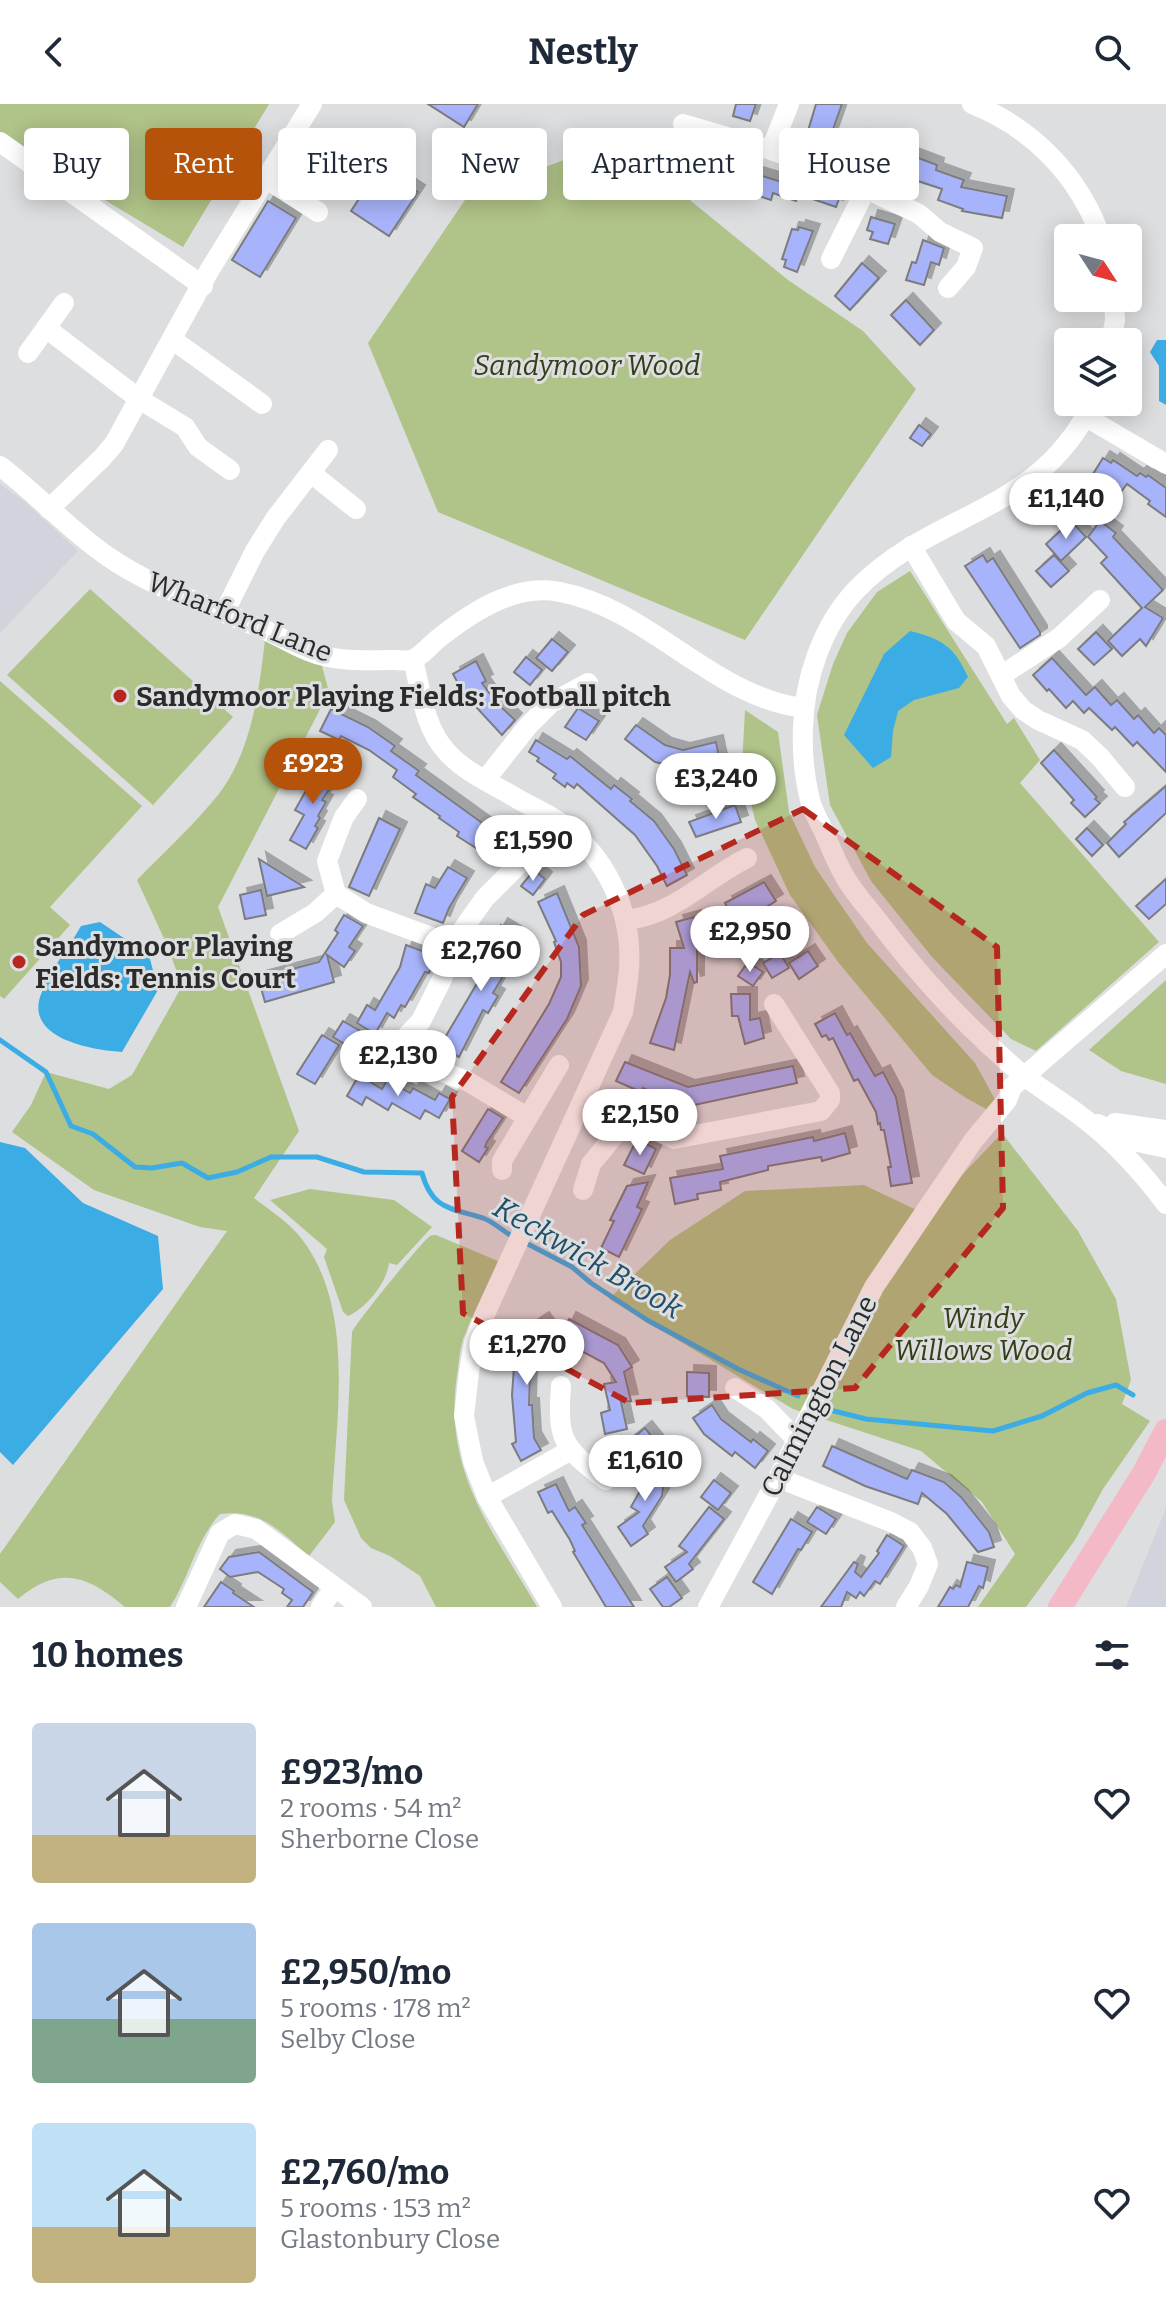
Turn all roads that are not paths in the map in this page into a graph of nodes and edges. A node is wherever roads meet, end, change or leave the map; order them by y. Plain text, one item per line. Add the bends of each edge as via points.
1 (312, 104) edge
2 (789, 104) edge
3 (977, 105) edge
4 (683, 124) dead end
5 (0, 142) edge
6 (771, 150) junction
7 (779, 153) edge
8 (265, 178) junction
9 (860, 200) edge
10 (889, 200) edge
11 (318, 212) dead end
12 (1095, 224) edge
13 (831, 259) dead end
14 (203, 286) junction
15 (948, 288) dead end
16 (64, 303) dead end
17 (46, 328) junction
18 (173, 340) junction
19 (28, 353) dead end
20 (139, 399) junction
21 (262, 404) dead end
22 (1086, 416) edge
23 (1098, 416) edge
24 (328, 450) dead end
25 (1166, 464) edge
26 (0, 466) edge
27 (230, 470) dead end
28 (311, 473) junction
29 (49, 509) junction
30 (356, 509) dead end
31 (911, 546) junction
32 (1100, 600) dead end
33 (224, 613) junction
34 (413, 660) junction
35 (1002, 675) junction
36 (588, 683) dead end
37 (803, 708) junction
38 (485, 780) junction
39 (1125, 787) dead end
40 (357, 799) dead end
41 (560, 823) junction
42 (747, 858) dead end
43 (336, 894) junction
44 (626, 920) junction
45 (280, 934) dead end
46 (455, 946) junction
47 (1166, 954) edge
48 (774, 1004) dead end
49 (559, 1065) dead end
50 (1024, 1076) junction
51 (584, 1097) junction
52 (527, 1117) junction
53 (1084, 1118) junction
54 (628, 1119) junction
55 (1166, 1130) edge
56 (1166, 1148) edge
57 (502, 1170) dead end
58 (583, 1190) dead end
59 (1166, 1204) edge
60 (561, 1386) dead end
61 (735, 1388) dead end
62 (1166, 1431) edge
63 (796, 1439) junction
64 (571, 1450) junction
65 (778, 1478) junction
66 (606, 1480) dead end
67 (487, 1497) junction
68 (334, 1588) junction
69 (186, 1607) edge
70 (321, 1607) edge
71 (362, 1607) edge
72 (552, 1607) edge
73 (708, 1607) edge
74 (906, 1607) edge
75 (1060, 1607) edge

1 - 8 street
2 - 6 street
3 - 12 street via 1028,135 1057,162 1081,193
4 - 6 street
5 - 14 street
6 - 7 street
8 - 11 street
8 - 14 street
9 - 13 street
10 - 15 street via 973,248 966,267
14 - 18 street
16 - 17 street
17 - 19 street
17 - 20 street
18 - 20 street
18 - 21 street
20 - 27 street via 185,427 198,447
20 - 29 street via 114,444
22 - 31 street via 1047,468 1015,492
23 - 25 street
24 - 28 street
26 - 29 street, Wharford Lane
28 - 30 street
28 - 33 street via 255,551
29 - 33 street, Wharford Lane via 138,576
31 - 35 street via 956,621 986,646
31 - 37 street via 853,593 829,628 811,668
32 - 35 street via 1059,638
33 - 34 street, Wharford Lane via 319,655 356,662
34 - 37 street via 468,615 523,592 555,591 586,597 615,611 751,694
34 - 38 street via 433,732 463,767
35 - 39 street via 1023,710 1082,740
36 - 38 street via 551,703
37 - 50 street via 802,760 810,803 845,877 937,992
38 - 41 street
40 - 43 street via 327,861
41 - 44 street via 606,873
41 - 46 street via 485,898
42 - 44 street via 676,905
43 - 45 street
43 - 46 street via 366,913
44 - 51 street via 629,968 623,1012
46 - 52 street via 421,1021 402,1041 400,1052 467,1081
47 - 50 street, Calmington Lane
48 - 54 street via 830,1093 821,1111 674,1139
49 - 52 street
50 - 53 street
50 - 63 street, Calmington Lane via 874,1287
51 - 54 street
51 - 67 street via 474,1343 464,1416
52 - 57 street
53 - 55 street
53 - 56 street
53 - 59 street via 1135,1165
54 - 58 street via 591,1164
60 - 64 street via 558,1424
61 - 63 street via 767,1409
62 - 75 main road
63 - 65 street, Calmington Lane
64 - 66 street
64 - 67 street
65 - 73 street, Calmington Lane
65 - 74 street via 910,1532 928,1564
67 - 72 street
68 - 69 street via 256,1529 235,1524 220,1533
68 - 70 street
68 - 71 street

